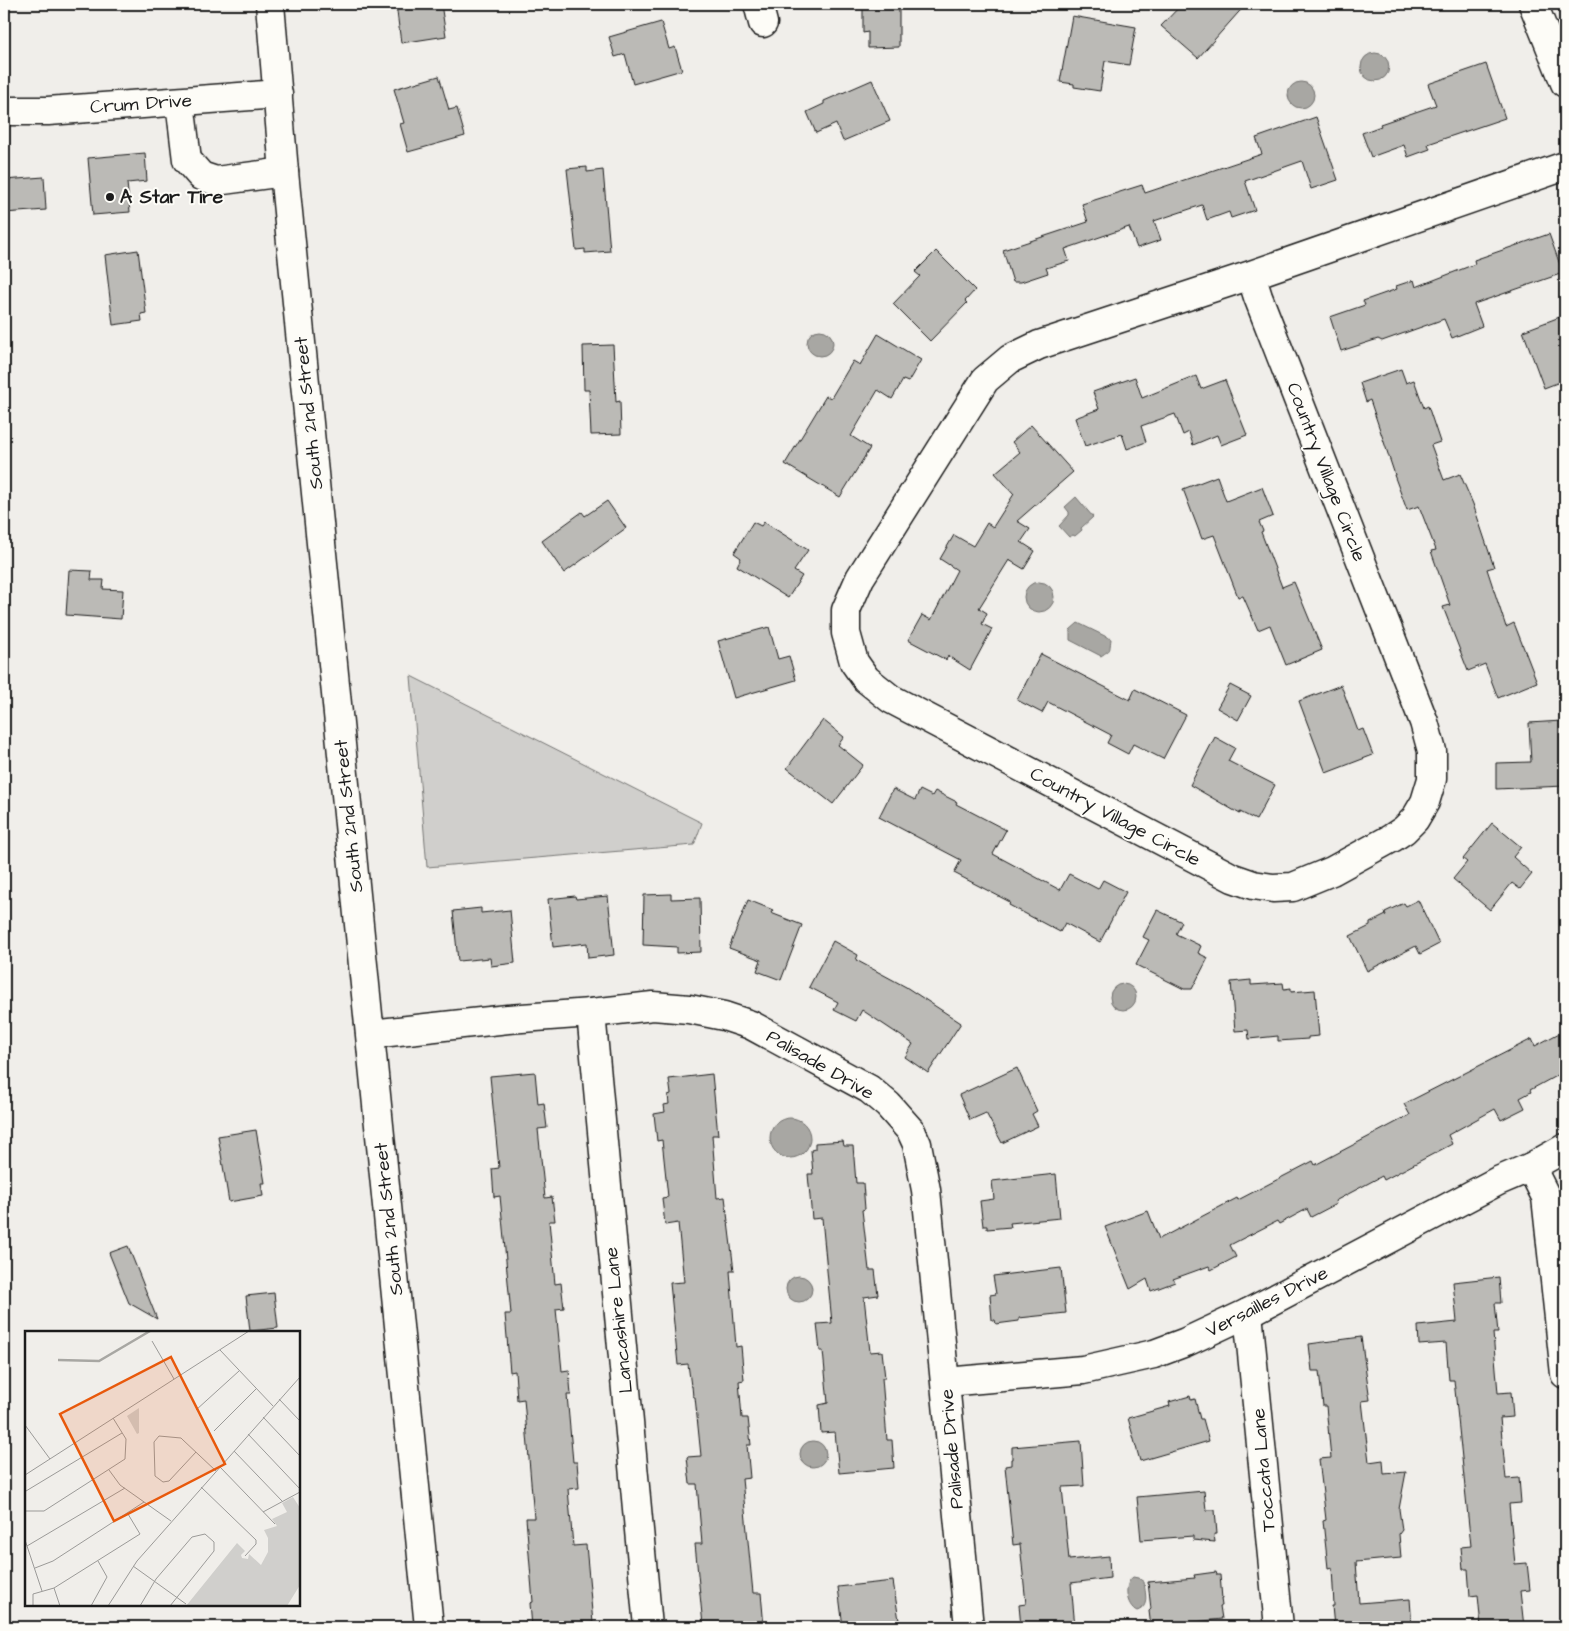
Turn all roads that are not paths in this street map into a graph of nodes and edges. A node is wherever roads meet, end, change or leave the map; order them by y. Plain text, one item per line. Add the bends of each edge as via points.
1 (270, 4) edge
2 (1534, 4) edge
3 (1565, 83) edge
4 (278, 94) junction
5 (180, 102) junction
6 (4, 111) edge
7 (1565, 166) edge
8 (284, 172) junction
9 (1251, 275) junction
10 (591, 1013) junction
11 (371, 1034) junction
12 (1565, 1148) edge
13 (1531, 1167) junction
14 (1248, 1313) junction
15 (1565, 1374) edge
16 (946, 1382) junction
17 (429, 1627) edge
18 (648, 1627) edge
19 (969, 1627) edge
20 (1279, 1627) edge

1 - 4 street, South 2nd Street
2 - 3 street
4 - 5 street, Crum Drive
4 - 8 street, South 2nd Street
5 - 6 street, Crum Drive
5 - 8 street via 187,160 201,176 216,181
7 - 9 street, Country Village Circle
8 - 11 street, South 2nd Street
9 - 9 street, Country Village Circle via 1424,722 1432,751 1432,779 1425,802 1404,830 1332,871 1293,887 1273,888 1233,878 891,699 866,679 854,662 846,633 846,610 860,578 985,380 1010,359 1039,346
10 - 11 street, Palisade Drive
10 - 16 street, Palisade Drive via 653,1006 724,1016 760,1030 869,1089 888,1105 911,1131 921,1160
10 - 18 street, Lancashire Lane
11 - 17 street, South 2nd Street
12 - 13 street, Versailles Drive
13 - 14 street, Versailles Drive
13 - 15 street via 1546,1197
14 - 16 street, Versailles Drive via 1186,1342 1130,1360 1083,1370
14 - 20 street, Toccata Lane
16 - 19 street, Palisade Drive

